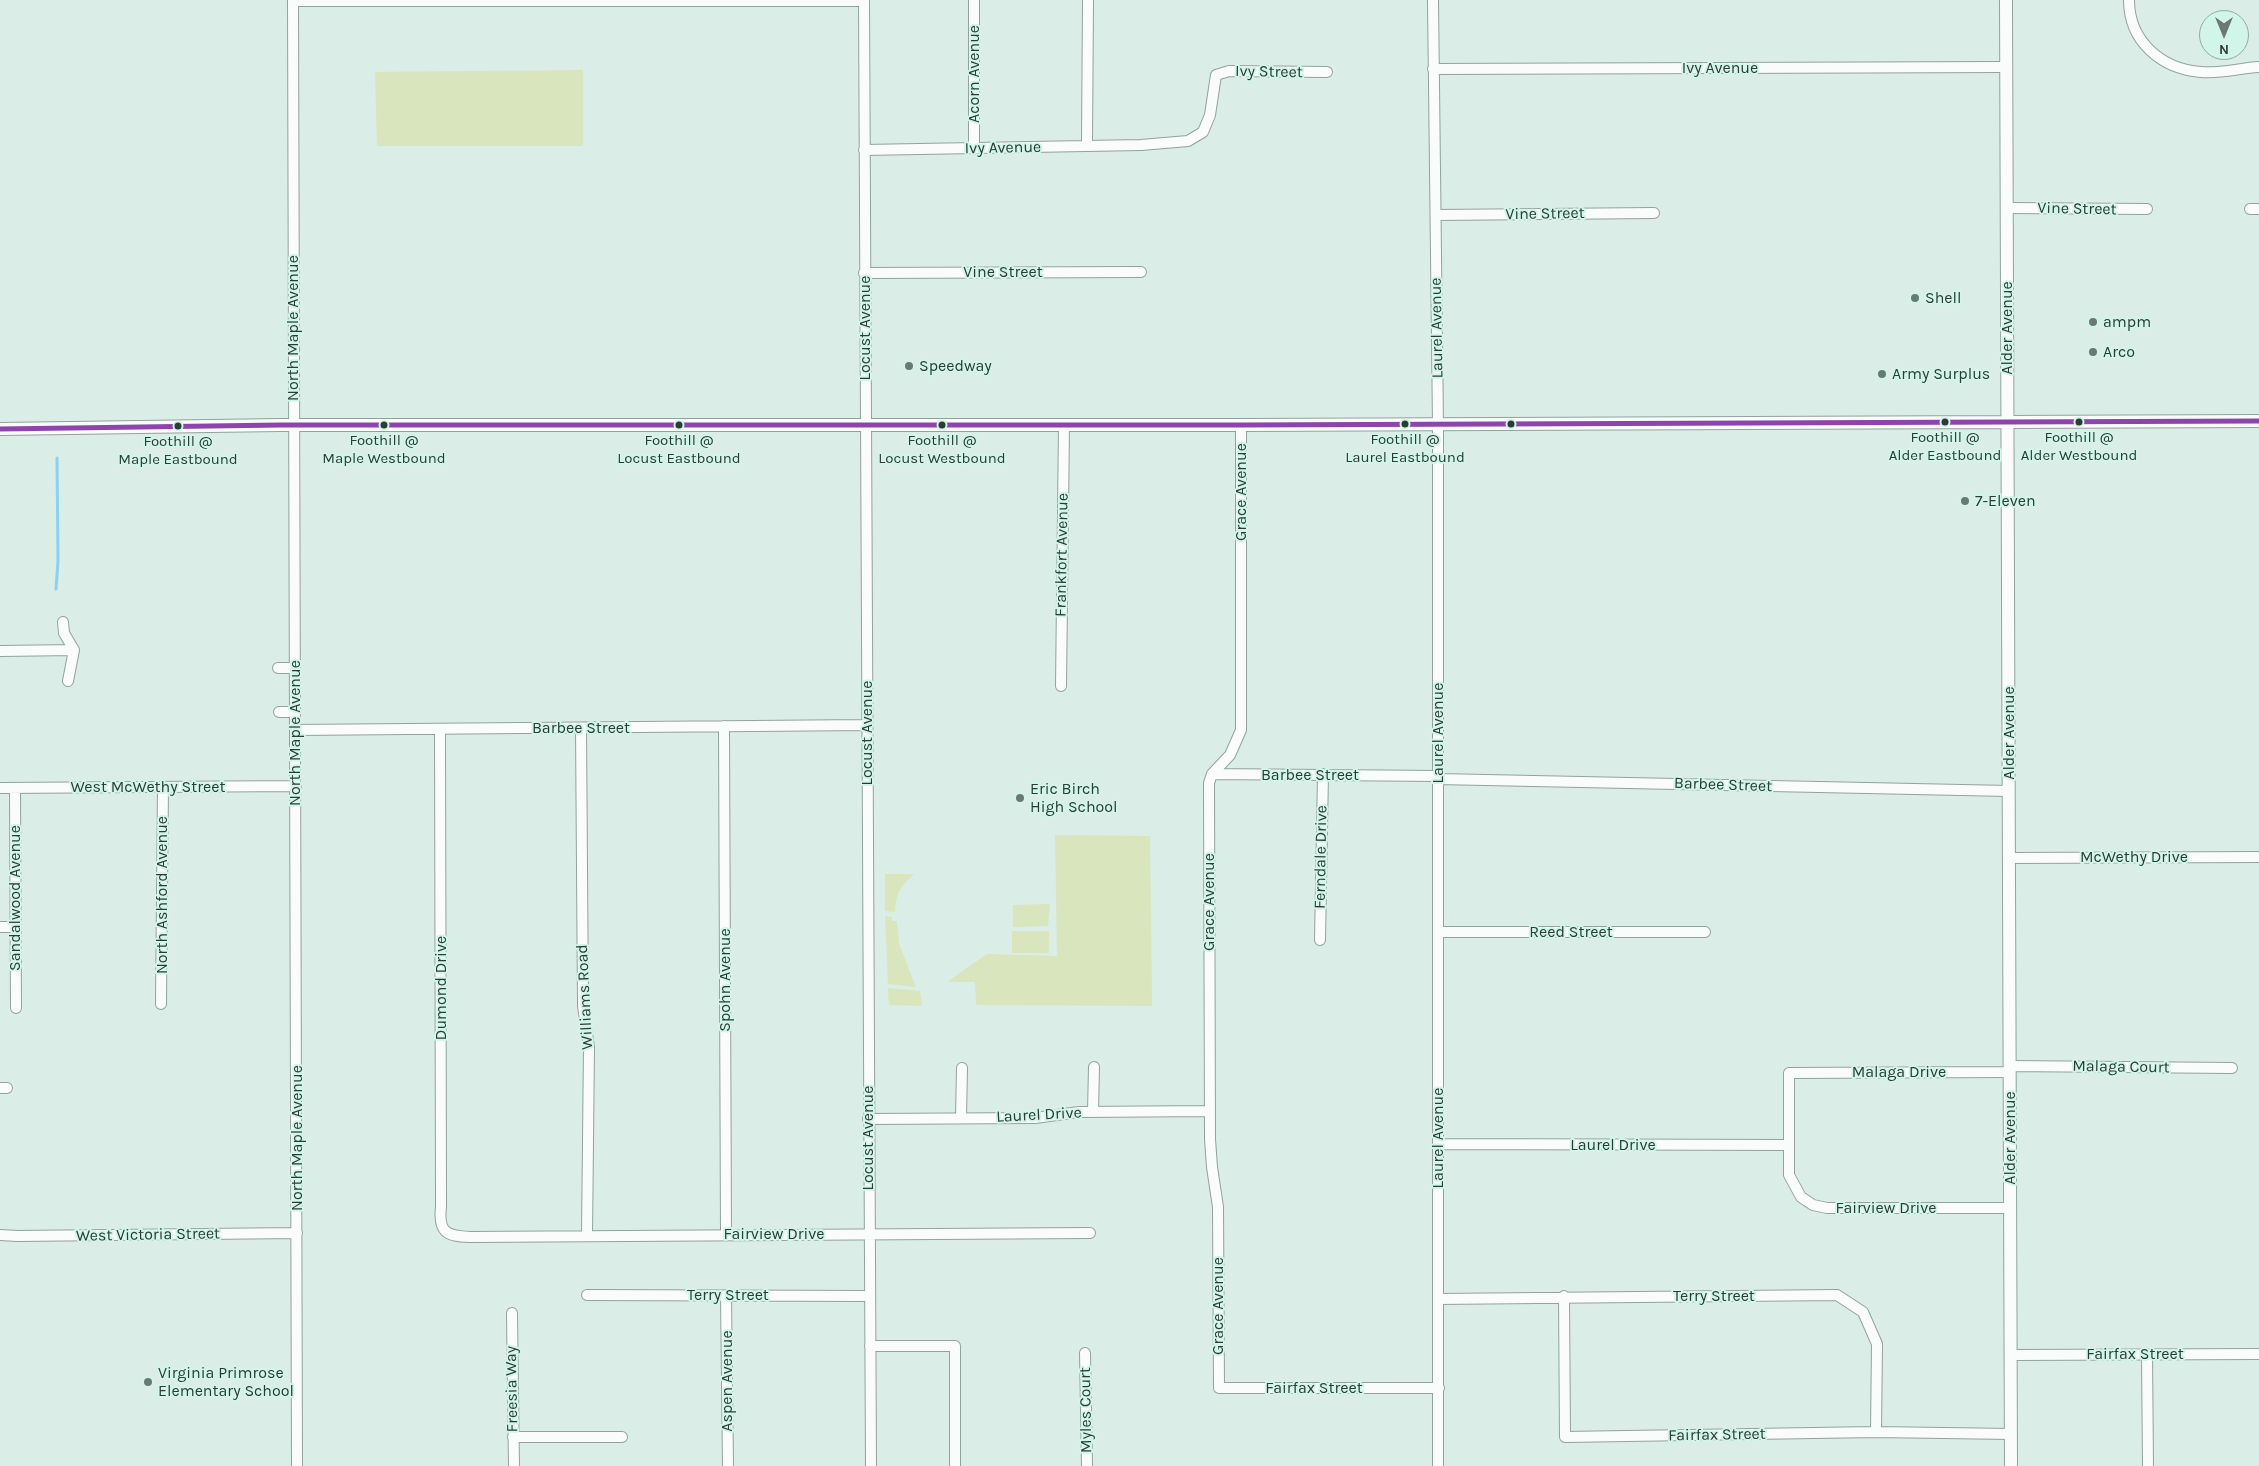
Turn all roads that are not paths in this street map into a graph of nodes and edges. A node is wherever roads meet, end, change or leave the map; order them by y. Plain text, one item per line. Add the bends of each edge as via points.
1 (974, 0) edge
2 (1088, 0) edge
3 (1433, 0) edge
4 (2006, 0) edge
5 (2128, 0) edge
6 (293, 1) edge
7 (864, 1) edge
8 (2006, 67) junction
9 (2259, 67) edge
10 (1433, 69) junction
11 (1327, 72) dead end
12 (1086, 146) junction
13 (1142, 146) joint
14 (974, 149) junction
15 (864, 150) junction
16 (2007, 208) junction
17 (2147, 209) dead end
18 (1654, 213) dead end
19 (1436, 215) junction
20 (864, 272) junction
21 (1142, 272) dead end
22 (2259, 421) edge
23 (2007, 422) junction
24 (865, 425) junction
25 (1064, 425) junction
26 (1241, 425) junction
27 (1438, 425) junction
28 (294, 426) junction
29 (0, 429) edge
30 (63, 622) dead end
31 (74, 650) junction
32 (0, 651) edge
33 (278, 668) dead end
34 (295, 668) junction
35 (68, 682) dead end
36 (1061, 686) dead end
37 (279, 712) dead end
38 (295, 712) junction
39 (867, 725) junction
40 (724, 726) junction
41 (581, 728) junction
42 (440, 729) junction
43 (295, 730) junction
44 (1212, 774) junction
45 (1323, 774) junction
46 (1438, 778) junction
47 (296, 786) junction
48 (163, 787) junction
49 (0, 788) edge
50 (15, 788) junction
51 (2009, 790) junction
52 (2259, 857) edge
53 (2009, 858) junction
54 (0, 927) edge
55 (15, 927) junction
56 (1438, 932) junction
57 (1705, 932) dead end
58 (1320, 940) dead end
59 (161, 1004) dead end
60 (16, 1008) dead end
61 (1094, 1067) dead end
62 (962, 1068) dead end
63 (2232, 1068) dead end
64 (2010, 1069) junction
65 (1789, 1073) joint
66 (1210, 1111) junction
67 (1093, 1112) junction
68 (961, 1118) junction
69 (868, 1119) junction
70 (1438, 1144) junction
71 (1788, 1145) junction
72 (2010, 1208) junction
73 (297, 1233) junction
74 (1090, 1233) dead end
75 (0, 1234) edge
76 (726, 1234) junction
77 (868, 1234) junction
78 (587, 1235) junction
79 (458, 1236) joint
80 (587, 1295) dead end
81 (726, 1295) junction
82 (870, 1296) junction
83 (1564, 1296) junction
84 (1438, 1299) junction
85 (512, 1313) dead end
86 (870, 1346) junction
87 (1085, 1353) dead end
88 (2148, 1354) junction
89 (2259, 1354) edge
90 (2011, 1355) junction
91 (1219, 1388) joint
92 (1439, 1388) junction
93 (1876, 1432) junction
94 (2011, 1434) junction
95 (622, 1436) dead end
96 (513, 1437) junction
97 (297, 1466) edge
98 (514, 1466) edge
99 (728, 1466) edge
100 (871, 1466) edge
101 (955, 1466) edge
102 (1087, 1466) edge
103 (1438, 1466) edge
104 (2011, 1466) edge
105 (2148, 1466) edge

1 - 14 street, Acorn Avenue
2 - 12 street
3 - 10 street, Laurel Avenue
4 - 8 main road, Alder Avenue
5 - 9 street via 2136,32 2148,50 2166,63 2185,70 2212,72
6 - 7 street
6 - 28 street, North Maple Avenue
7 - 15 street, Locust Avenue
8 - 10 street, Ivy Avenue
8 - 16 main road, Alder Avenue
10 - 19 street, Laurel Avenue
11 - 13 street, Ivy Street via 1230,70 1216,75 1210,115 1203,132 1188,141
12 - 13 street, Ivy Avenue
12 - 14 street, Ivy Avenue
14 - 15 street, Ivy Avenue
15 - 20 street, Locust Avenue
16 - 17 street, Vine Street
16 - 23 main road, Alder Avenue
18 - 19 street, Vine Street
19 - 27 street, Laurel Avenue
20 - 21 street, Vine Street
20 - 24 street, Locust Avenue
22 - 23 main road
23 - 27 main road
23 - 51 main road, Alder Avenue
24 - 25 main road
24 - 28 main road
24 - 39 street, Locust Avenue
25 - 26 main road
25 - 36 street, Frankfort Avenue
26 - 27 main road
26 - 44 street, Grace Avenue via 1241,730 1230,755
27 - 46 street, Laurel Avenue
28 - 29 main road
28 - 34 street, North Maple Avenue
30 - 31 street via 64,633
31 - 32 street
31 - 35 street
33 - 34 street
34 - 38 street, North Maple Avenue
37 - 38 street
38 - 43 street, North Maple Avenue
39 - 40 street, Barbee Street
39 - 69 street, Locust Avenue
40 - 41 street, Barbee Street
40 - 76 street, Spohn Avenue
41 - 42 street, Barbee Street
41 - 78 street, Williams Road via 582,1006 588,1047
42 - 43 street, Barbee Street
42 - 79 street, Dumond Drive via 440,1220 445,1231 451,1236
43 - 47 street, North Maple Avenue
44 - 45 street, Barbee Street
44 - 66 street, Grace Avenue via 1209,783
45 - 46 street, Barbee Street
45 - 58 street, Ferndale Drive
46 - 51 street, Barbee Street
46 - 56 street, Laurel Avenue
47 - 48 street, West McWethy Street
47 - 73 street, North Maple Avenue
48 - 50 street, West McWethy Street
48 - 59 street, North Ashford Avenue
49 - 50 street, West McWethy Street
50 - 55 street, Sandalwood Avenue
51 - 53 main road, Alder Avenue
52 - 53 street, McWethy Drive
53 - 64 main road, Alder Avenue
54 - 55 street
55 - 60 street, Sandalwood Avenue
56 - 57 street, Reed Street
56 - 70 street, Laurel Avenue
61 - 67 street
62 - 68 street
63 - 64 street, Malaga Court
64 - 65 street, Malaga Drive
64 - 72 main road, Alder Avenue
65 - 71 street, Fairview Drive
66 - 67 street, Laurel Drive
66 - 91 street, Grace Avenue via 1212,1167 1218,1207
67 - 68 street, Laurel Drive via 1035,1118
68 - 69 street, Laurel Drive
69 - 77 street, Locust Avenue
70 - 71 street, Laurel Drive
70 - 84 street, Laurel Avenue
71 - 72 street, Fairview Drive via 1789,1175 1801,1197 1813,1205 1827,1208
72 - 90 main road, Alder Avenue
73 - 75 street, West Victoria Street
73 - 97 street, North Maple Avenue
74 - 77 street, Fairview Drive
76 - 77 street, Fairview Drive
76 - 78 street, Fairview Drive
77 - 82 street, Locust Avenue
78 - 79 street, Fairview Drive
80 - 81 street, Terry Street
81 - 82 street, Terry Street
81 - 99 street, Aspen Avenue
82 - 86 street, Locust Avenue
83 - 84 street, Terry Street
83 - 93 street, Terry Street via 1837,1295 1863,1312 1877,1344
83 - 93 street, Fairfax Street via 1565,1437
84 - 92 street, Laurel Avenue
85 - 96 street, Freesia Way
86 - 100 street, Locust Avenue
86 - 101 street via 955,1346
87 - 102 street, Myles Court
88 - 89 street, Fairfax Street
88 - 90 street, Fairfax Street
88 - 105 street
90 - 94 main road, Alder Avenue
91 - 92 street, Fairfax Street
92 - 103 street, Laurel Avenue
93 - 94 street, Fairfax Street
94 - 104 main road, Alder Avenue
95 - 96 street
96 - 98 street, Freesia Way

